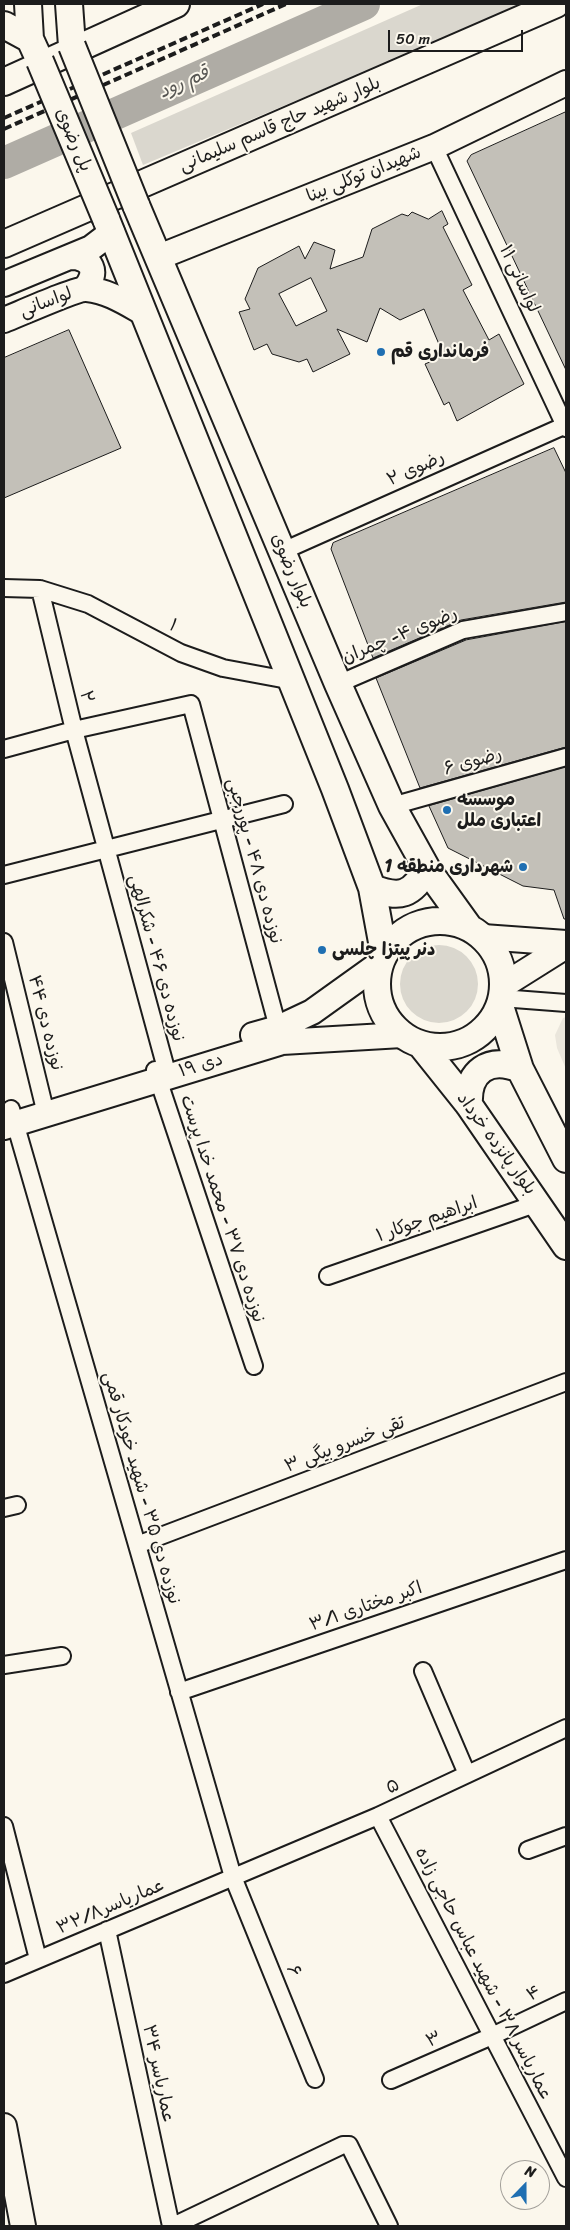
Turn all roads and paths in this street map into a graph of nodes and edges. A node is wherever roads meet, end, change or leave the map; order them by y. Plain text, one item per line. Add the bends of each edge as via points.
1 (28, 4) edge
2 (69, 4) edge
3 (176, 4) edge
4 (556, 4) edge
5 (4, 25) edge
6 (35, 50) junction
7 (4, 82) edge
8 (566, 83) edge
9 (434, 147) junction
10 (136, 204) joint
11 (109, 226) junction
12 (4, 244) edge
13 (71, 257) junction
14 (159, 257) junction
15 (4, 284) edge
16 (85, 288) junction
17 (144, 313) junction
18 (4, 320) edge
19 (566, 426) edge
20 (283, 551) junction
21 (4, 588) edge
22 (40, 589) junction
23 (566, 612) edge
24 (293, 681) junction
25 (338, 684) junction
26 (74, 730) junction
27 (4, 749) edge
28 (566, 756) edge
29 (284, 804) dead end
30 (392, 806) junction
31 (222, 820) junction
32 (107, 849) junction
33 (427, 869) junction
34 (4, 875) edge
35 (372, 888) junction
36 (475, 932) junction
37 (4, 942) edge
38 (566, 944) edge
39 (382, 958) junction
40 (502, 996) junction
41 (566, 1003) edge
42 (278, 1028) junction
43 (412, 1040) junction
44 (520, 1069) junction
45 (161, 1071) junction
46 (469, 1105) junction
47 (45, 1107) junction
48 (8, 1118) edge
49 (566, 1159) edge
50 (538, 1203) junction
51 (566, 1246) edge
52 (328, 1276) dead end
53 (254, 1366) dead end
54 (566, 1382) edge
55 (137, 1545) junction
56 (566, 1560) edge
57 (62, 1656) dead end
58 (4, 1665) edge
59 (422, 1671) dead end
60 (180, 1692) junction
61 (566, 1728) edge
62 (467, 1774) junction
63 (378, 1816) junction
64 (4, 1826) edge
65 (566, 1836) edge
66 (528, 1850) dead end
67 (234, 1877) junction
68 (107, 1930) junction
69 (38, 1959) junction
70 (4, 1974) edge
71 (566, 2001) edge
72 (492, 2036) junction
73 (315, 2079) dead end
74 (391, 2080) dead end
75 (4, 2126) edge
76 (566, 2178) edge
77 (23, 2226) edge
78 (172, 2226) edge
79 (388, 2226) edge

1 - 6 main road, پل رضوی
2 - 10 main road, پل رضوی, bridge via 72,46
3 - 7 main road
4 - 12 main road, بلوار شهید حاج قاسم سلیمانی
5 - 6 main road
6 - 11 main road, پل رضوی, bridge
8 - 9 main road, شهیدان توکلی بینا
9 - 14 main road, شهیدان توکلی بینا
9 - 19 street, لواسانی ۱۱
10 - 14 main road, بلوار رضوی
11 - 13 main road, لواسانی via 91,248
11 - 17 main road
13 - 15 main road, لواسانی
13 - 16 main road via 81,257 89,262 93,271 92,281
14 - 20 main road, بلوار رضوی
16 - 17 main road, لواسانی via 118,298
16 - 18 main road, لواسانی
17 - 24 main road
19 - 20 street, رضوی ۲
20 - 25 main road, بلوار رضوی
21 - 22 street
22 - 24 street, ۱ via 88,604 189,656 223,668
22 - 26 street, ۲
23 - 25 street, رضوی ۴- چمران via 462,630
24 - 35 main road
25 - 30 main road, بلوار رضوی
26 - 27 street
26 - 31 street, نوزده دی ۴۸ - پوررجبی via 192,704
26 - 32 street, ۲
28 - 30 street, رضوی ۶
29 - 31 street
30 - 33 main road, بلوار رضوی
31 - 32 street
31 - 42 street, نوزده دی ۴۸ - پوررجبی
32 - 34 street
32 - 45 street, نوزده دی ۴۶ - شکرالهی
33 - 35 main road via 414,888 404,894
33 - 36 main road, بلوار رضوی
35 - 39 main road
36 - 38 main road
36 - 39 main road via 444,920 420,923 400,934
36 - 40 main road via 494,950 501,967
37 - 47 street, نوزده دی ۴۴
38 - 40 main road
39 - 42 main road, ۱۹ دی via 312,1012
39 - 43 main road via 376,990 385,1016
40 - 41 street
40 - 43 main road via 490,1023 459,1045 440,1047
40 - 44 main road
42 - 45 main road, ۱۹ دی
43 - 45 main road, ۱۹ دی via 282,1042
43 - 46 main road, بلوار پانزده خرداد
44 - 46 main road via 508,1064 494,1064 482,1069 468,1091
44 - 49 main road
45 - 47 main road, ۱۹ دی
45 - 53 street, نوزده دی ۳۷ - محمد خدا پرست
46 - 50 main road, بلوار پانزده خرداد
47 - 48 main road, ۱۹ دی
48 - 55 street, نوزده دی ۳۵ - شهید خودکار قمی
50 - 51 main road, بلوار پانزده خرداد
50 - 52 street, ۱ ابراهیم جوکار
54 - 55 street, ۳ تقی خسرو بیگی
55 - 60 street, نوزده دی ۳۵ - شهید خودکار قمی
56 - 60 street, ۳/۱ اکبر مختاری
57 - 58 street
59 - 62 street
60 - 67 street, نوزده دی ۳۵ - شهید خودکار قمی
61 - 62 street, ۵
62 - 63 street, ۵
63 - 67 street, ۵
63 - 72 street, عماریاسر ۳۸ - شهید عباس حاجی زاده
64 - 69 street
65 - 66 street
67 - 68 street, عماریاسر۳۲/۸
67 - 73 street, ۶
68 - 69 street, عماریاسر۳۲/۸
68 - 78 street, عماریاسر ۳۴
69 - 70 street, عماریاسر۳۲/۸
71 - 72 street, ۴
72 - 74 street, ۳
72 - 76 street, عماریاسر ۳۸ - شهید عباس حاجی زاده
75 - 77 main road
78 - 79 street via 343,2145 349,2145

